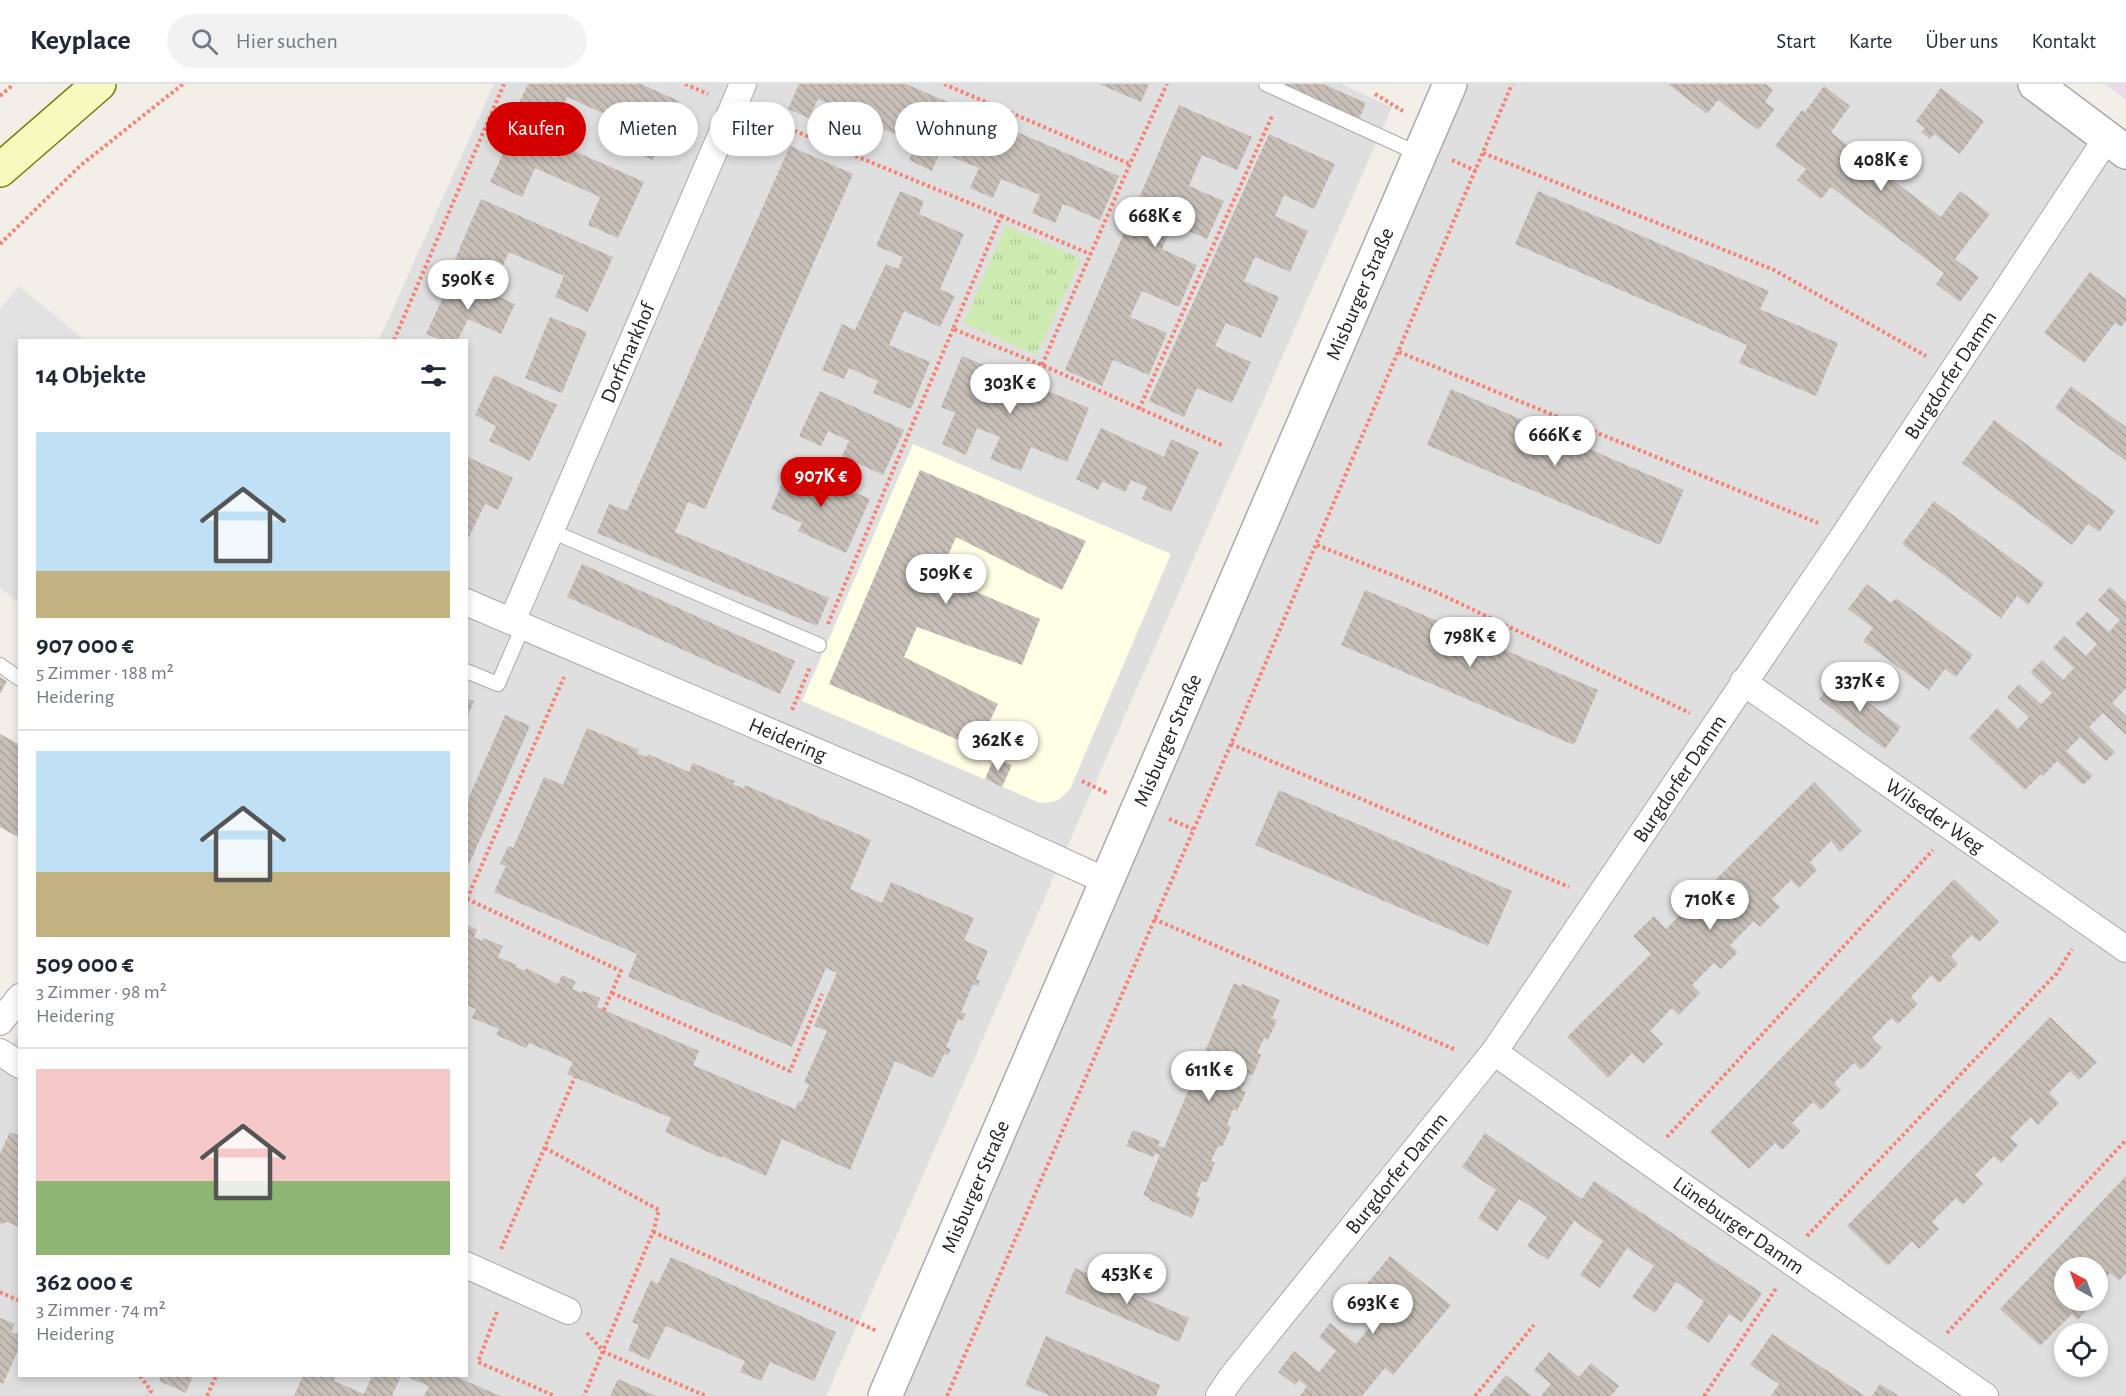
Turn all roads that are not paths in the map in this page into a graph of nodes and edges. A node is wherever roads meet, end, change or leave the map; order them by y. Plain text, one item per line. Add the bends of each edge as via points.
1 (99, 84) edge
2 (1266, 84) edge
3 (1441, 87) edge
4 (2051, 92) edge
5 (738, 95) edge
6 (2117, 145) edge
7 (1421, 155) junction
8 (0, 170) edge
9 (551, 531) junction
10 (468, 603) edge
11 (517, 623) junction
12 (819, 645) road end
13 (0, 665) edge
14 (468, 672) edge
15 (18, 678) edge
16 (1743, 682) junction
17 (1106, 880) junction
18 (2126, 950) edge
19 (18, 1000) edge
20 (0, 1023) edge
21 (0, 1052) edge
22 (1494, 1052) junction
23 (18, 1064) edge
24 (468, 1266) edge
25 (568, 1311) dead end
26 (885, 1396) edge
27 (1218, 1396) edge
28 (1985, 1396) edge

1 - 8 main road
2 - 7 lane
3 - 7 street, Misburger Straße
4 - 6 street
5 - 9 street, Dorfmarkhof
6 - 16 street, Burgdorfer Damm via 1952,372
7 - 17 street, Misburger Straße
9 - 11 street, Dorfmarkhof
9 - 12 lane
10 - 11 street, Heidering
11 - 14 lane via 498,684
11 - 17 street, Heidering
13 - 15 lane
16 - 18 street, Wilseder Weg
16 - 22 street, Burgdorfer Damm
17 - 26 street, Misburger Straße
19 - 20 street
21 - 23 street
22 - 27 street, Burgdorfer Damm
22 - 28 street, Lüneburger Damm
24 - 25 street

